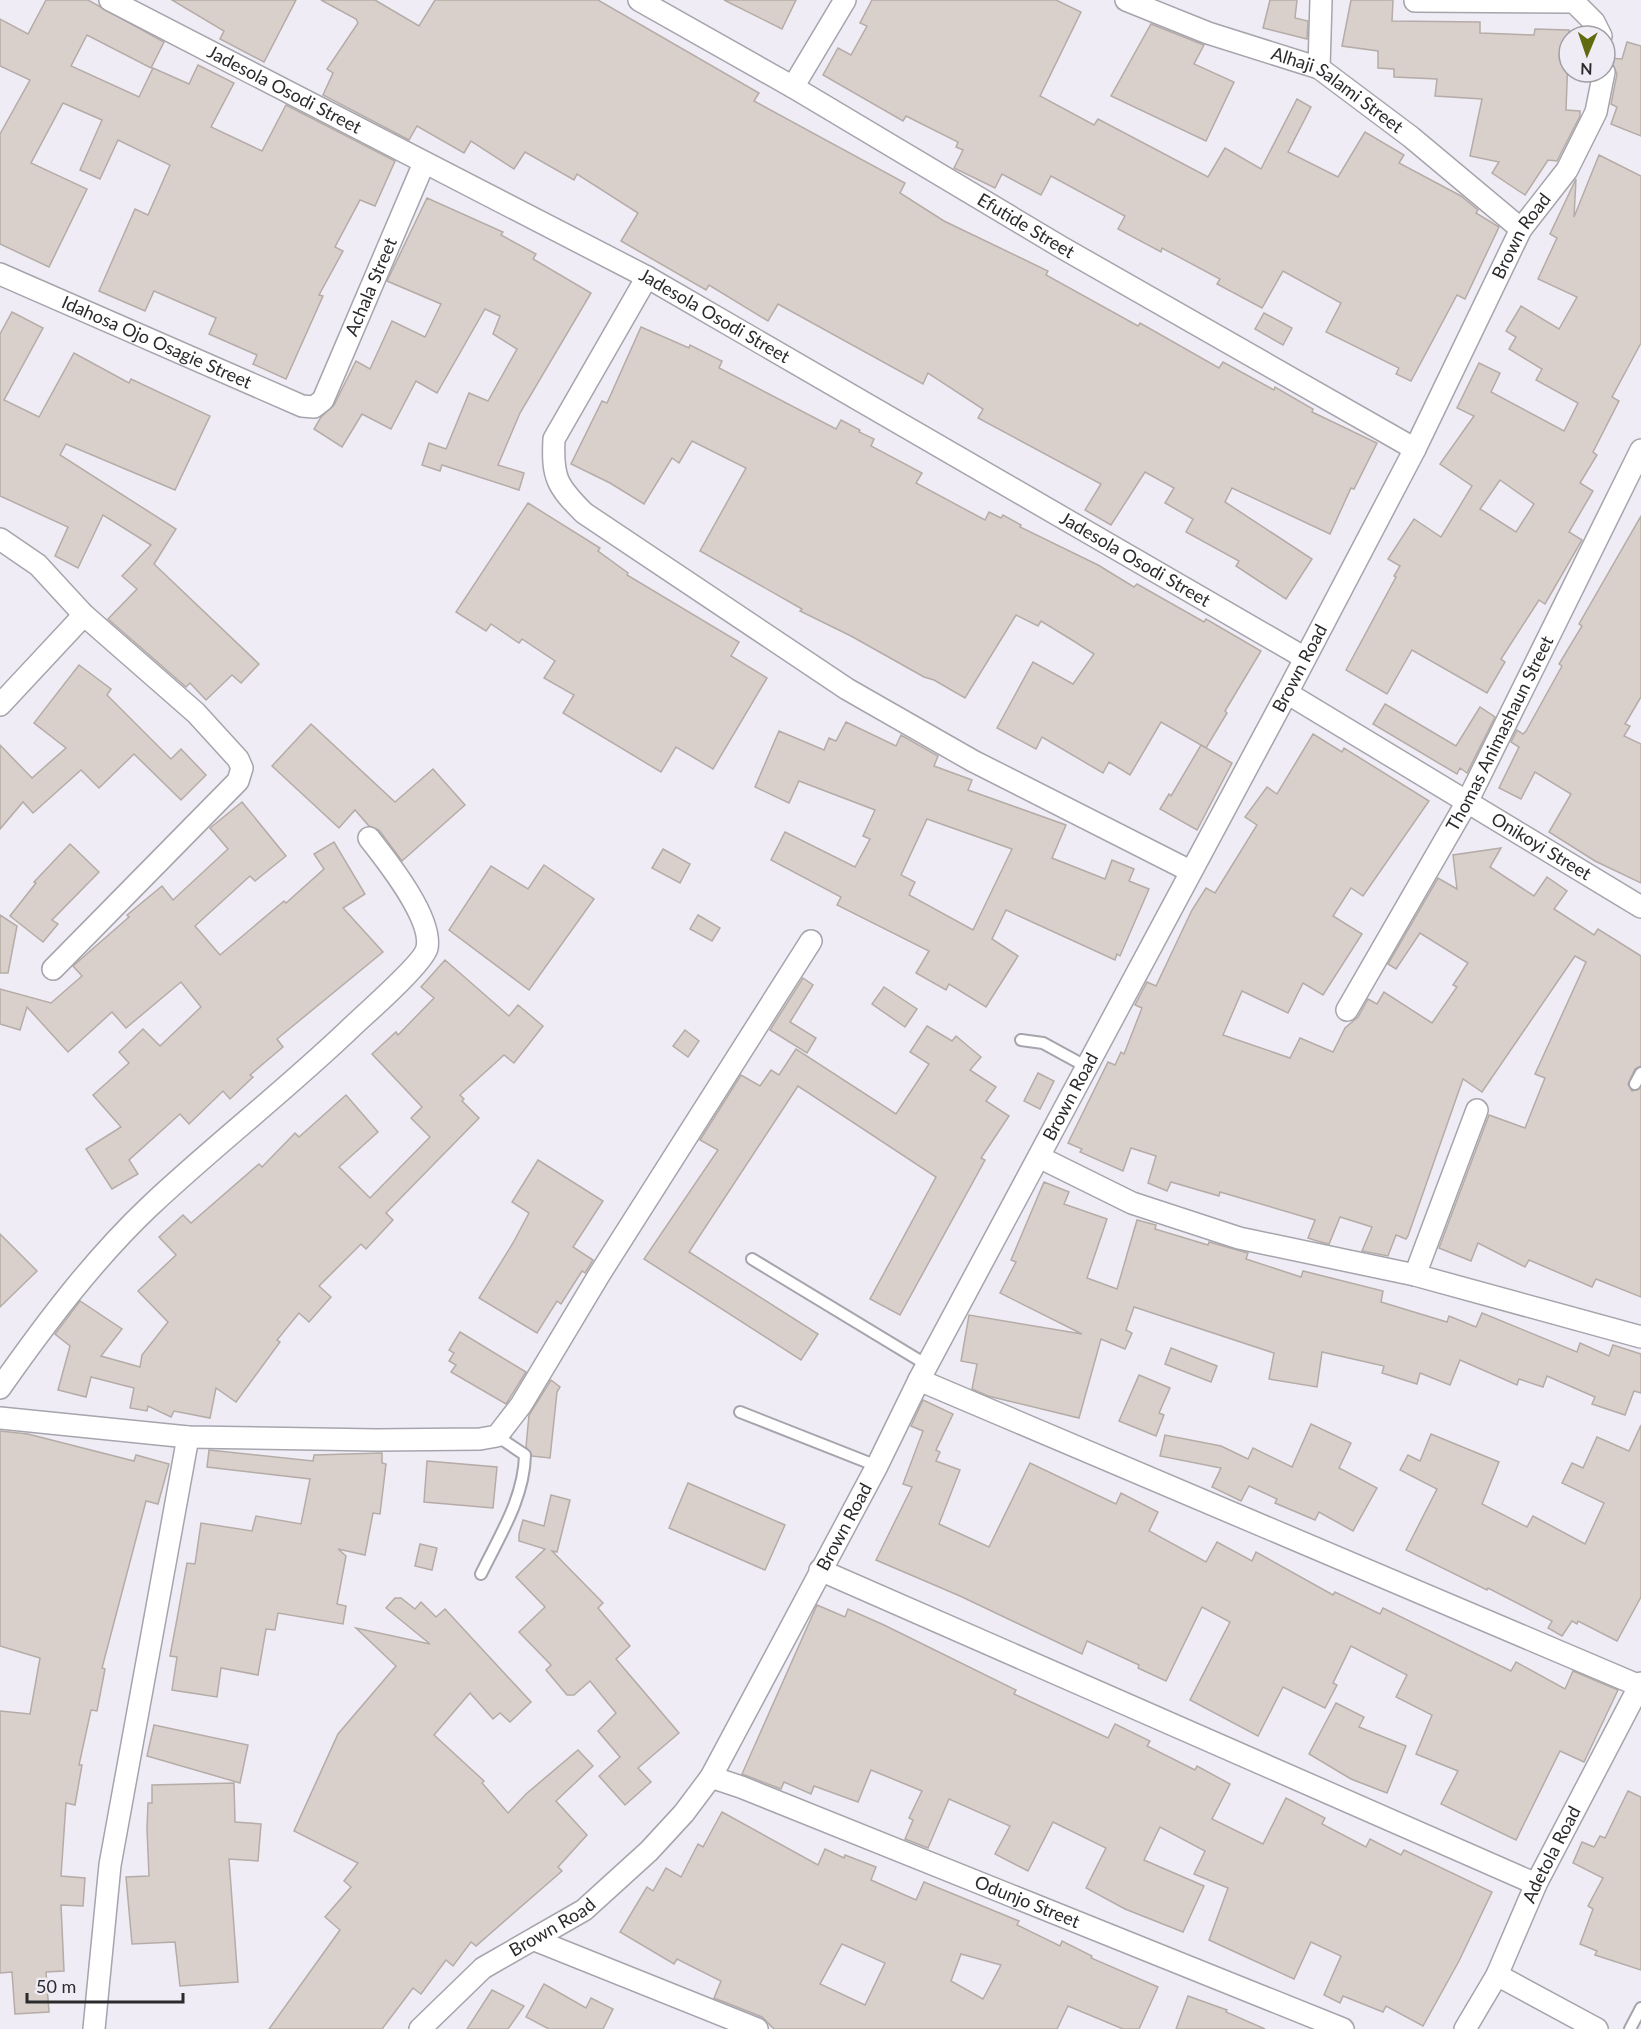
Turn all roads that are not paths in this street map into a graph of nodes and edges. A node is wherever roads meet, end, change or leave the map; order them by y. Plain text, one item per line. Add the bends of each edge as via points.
1 (110, 0) edge
2 (639, 0) edge
3 (845, 0) edge
4 (1126, 0) edge
5 (1321, 0) edge
6 (1415, 1) edge
7 (1573, 1) edge
8 (1595, 24) edge
9 (1319, 68) junction
10 (1602, 84) edge
11 (793, 87) junction
12 (424, 163) junction
13 (1521, 229) junction
14 (0, 274) edge
15 (647, 277) junction
16 (314, 407) joint
17 (1415, 448) junction
18 (1641, 450) edge
19 (0, 539) edge
20 (84, 615) junction
21 (1305, 658) junction
22 (1287, 693) junction
23 (0, 705) edge
24 (1467, 802) junction
25 (369, 838) dead end
26 (1190, 872) junction
27 (1641, 908) edge
28 (811, 941) dead end
29 (53, 969) dead end
30 (1347, 1010) dead end
31 (1021, 1040) dead end
32 (1087, 1067) junction
33 (1641, 1073) edge
34 (1635, 1084) dead end
35 (1477, 1110) dead end
36 (1039, 1157) junction
37 (752, 1259) dead end
38 (1415, 1275) junction
39 (1641, 1337) edge
40 (923, 1372) junction
41 (0, 1388) edge
42 (740, 1412) dead end
43 (0, 1418) edge
44 (498, 1436) junction
45 (188, 1437) junction
46 (877, 1466) junction
47 (820, 1570) junction
48 (481, 1574) dead end
49 (1640, 1684) edge
50 (711, 1778) junction
51 (1536, 1884) junction
52 (535, 1940) junction
53 (1497, 1975) junction
54 (1641, 2008) edge
55 (94, 2029) edge
56 (420, 2029) edge
57 (757, 2029) edge
58 (1343, 2029) edge
59 (1465, 2029) edge
60 (1598, 2029) edge
61 (1630, 2029) edge

1 - 12 street, Jadesola Osodi Street
2 - 11 street, Efutide Street
3 - 11 street
4 - 9 street, Alhaji Salami Street via 1208,33
5 - 9 street
6 - 7 street
7 - 8 street
9 - 13 street, Alhaji Salami Street via 1411,137
10 - 13 street, Brown Road via 1596,112 1567,170
11 - 17 street, Efutide Street via 1061,247
12 - 15 street, Jadesola Osodi Street
12 - 16 street, Achala Street via 323,400
13 - 17 street, Brown Road
14 - 16 street, Idahosa Ojo Osagie Street via 302,406
15 - 21 street, Jadesola Osodi Street
15 - 26 street via 554,439 553,465 561,491 584,513 847,689 973,761
17 - 21 street, Brown Road
18 - 24 street, Thomas Animashaun Street
19 - 20 street via 38,565
20 - 23 street
20 - 29 street via 196,713 242,768 238,781
21 - 22 street, Brown Road
22 - 24 street, Onikoyi Street
22 - 26 street, Brown Road
24 - 27 street, Onikoyi Street
24 - 30 street, Thomas Animashaun Street
25 - 41 street via 409,891 429,940 426,952 299,1078 148,1208 88,1272
26 - 32 street, Brown Road
28 - 44 street
31 - 32 lane via 1043,1043
32 - 36 street, Brown Road
33 - 34 lane
35 - 38 street
36 - 38 street via 1132,1203 1239,1238
36 - 40 street, Brown Road
37 - 40 lane
38 - 39 street
40 - 46 street, Brown Road
40 - 49 street
42 - 46 lane
43 - 45 street
44 - 45 street
44 - 48 lane via 525,1455 525,1475 519,1496
45 - 55 street via 110,1865
46 - 47 street, Brown Road
47 - 50 street, Brown Road
47 - 51 street
49 - 51 street, Adetola Road
50 - 52 street, Brown Road via 641,1858 584,1910
50 - 58 street, Odunjo Street
51 - 53 street, Adetola Road
52 - 56 street, Brown Road via 483,1968
52 - 57 street
53 - 59 street, Adetola Road
53 - 60 street
54 - 61 lane

